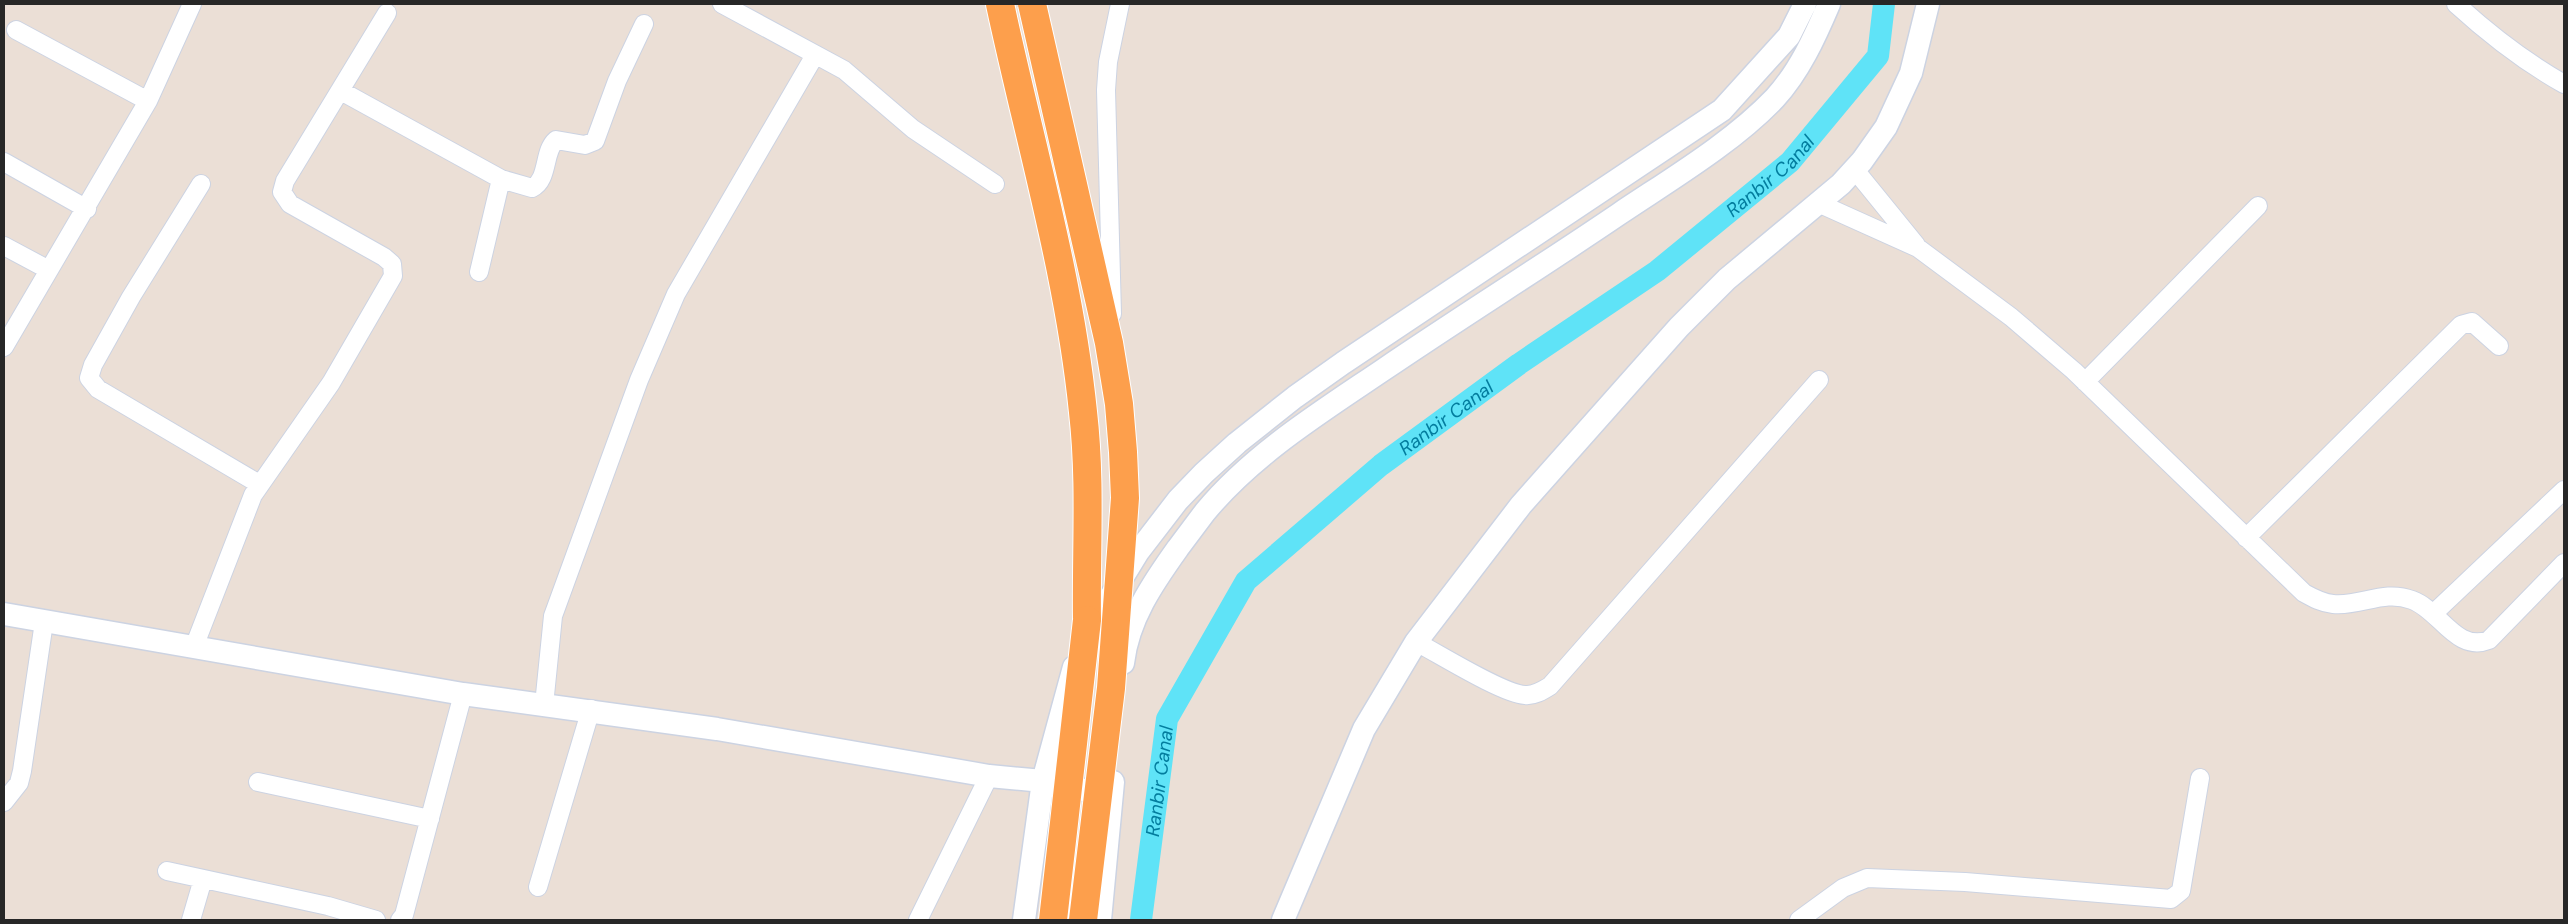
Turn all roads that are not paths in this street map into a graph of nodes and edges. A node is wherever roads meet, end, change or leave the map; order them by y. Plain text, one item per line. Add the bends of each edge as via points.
1 (192, 4) edge
2 (722, 4) edge
3 (1000, 4) edge
4 (1032, 4) edge
5 (1120, 4) edge
6 (1805, 4) edge
7 (1829, 4) edge
8 (1928, 4) edge
9 (2456, 4) edge
10 (387, 13) dead end
11 (644, 24) dead end
12 (16, 30) dead end
13 (815, 55) junction
14 (2564, 84) edge
15 (341, 91) junction
16 (148, 101) junction
17 (4, 162) edge
18 (1855, 170) junction
19 (501, 178) junction
20 (201, 184) dead end
21 (995, 184) dead end
22 (1818, 204) junction
23 (2258, 206) dead end
24 (87, 209) junction
25 (4, 246) edge
26 (1918, 248) junction
27 (49, 270) junction
28 (479, 272) dead end
29 (2500, 346) dead end
30 (4, 347) edge
31 (1819, 380) dead end
32 (2085, 382) junction
33 (259, 484) junction
34 (2564, 490) edge
35 (2246, 538) junction
36 (2564, 563) edge
37 (1126, 570) junction
38 (2434, 613) junction
39 (4, 614) edge
40 (44, 622) junction
41 (1416, 642) junction
42 (194, 648) junction
43 (1124, 657) junction
44 (464, 694) junction
45 (544, 705) junction
46 (591, 709) junction
47 (989, 776) junction
48 (2200, 778) dead end
49 (1043, 781) junction
50 (258, 782) dead end
51 (1111, 796) junction
52 (4, 802) edge
53 (430, 819) junction
54 (167, 871) dead end
55 (203, 879) junction
56 (538, 887) dead end
57 (327, 913) edge
58 (191, 920) edge
59 (376, 920) edge
60 (400, 920) edge
61 (918, 920) edge
62 (1024, 920) edge
63 (1053, 920) edge
64 (1083, 920) edge
65 (1100, 920) edge
66 (1283, 920) edge
67 (1799, 920) edge

1 - 16 street
2 - 13 street
3 - 63 highway, bridge via 1061,262 1083,411 1088,481 1087,620
4 - 64 highway, bridge via 1109,343 1123,452 1125,498 1111,688
5 - 37 street via 1108,62 1106,90 1113,344
6 - 37 street via 1789,36 1722,110 1295,397 1204,473 1155,527
7 - 43 street via 1819,29 1787,82 1775,98 1734,133 1544,265 1336,402 1273,447 1238,479 1206,511 1146,594 1130,630
8 - 18 street via 1911,73 1886,127
9 - 14 street via 2481,27
10 - 15 street
11 - 19 street via 595,140 585,145 562,139 553,142 539,182 532,188
12 - 16 street
13 - 21 street via 854,77 914,129
13 - 45 street via 676,294 639,380 553,616
15 - 19 street
15 - 33 street via 285,181 282,192 290,204 384,257 392,264 393,276 331,383
16 - 24 street
17 - 24 street
18 - 22 street
18 - 26 street
19 - 28 street
20 - 33 street via 158,250 93,365 89,378 98,389
22 - 26 street
22 - 41 street via 1727,279 1679,327 1522,504
23 - 32 street
24 - 27 street
25 - 27 street
26 - 32 street via 2011,317
27 - 30 street
29 - 35 street via 2472,322 2461,325
31 - 41 street via 1543,691 1531,695 1510,692
32 - 35 street
33 - 42 street
34 - 38 street
35 - 38 street via 2304,594 2323,602 2335,604 2396,595 2421,603
36 - 38 street via 2489,640 2480,644 2460,639
37 - 43 street
37 - 49 street via 1077,657
39 - 40 street
40 - 42 street
40 - 52 street via 22,771 19,783
41 - 66 street via 1364,729
42 - 44 street
43 - 51 street
44 - 45 street
44 - 53 street
45 - 46 street
46 - 47 street
46 - 56 street
47 - 49 street
47 - 61 street
48 - 67 street via 2181,891 2171,899 1965,882 1867,878 1843,888
49 - 51 street
49 - 62 street
50 - 53 street
51 - 65 street
53 - 60 street
54 - 55 street
55 - 57 street
55 - 58 street
57 - 59 street

